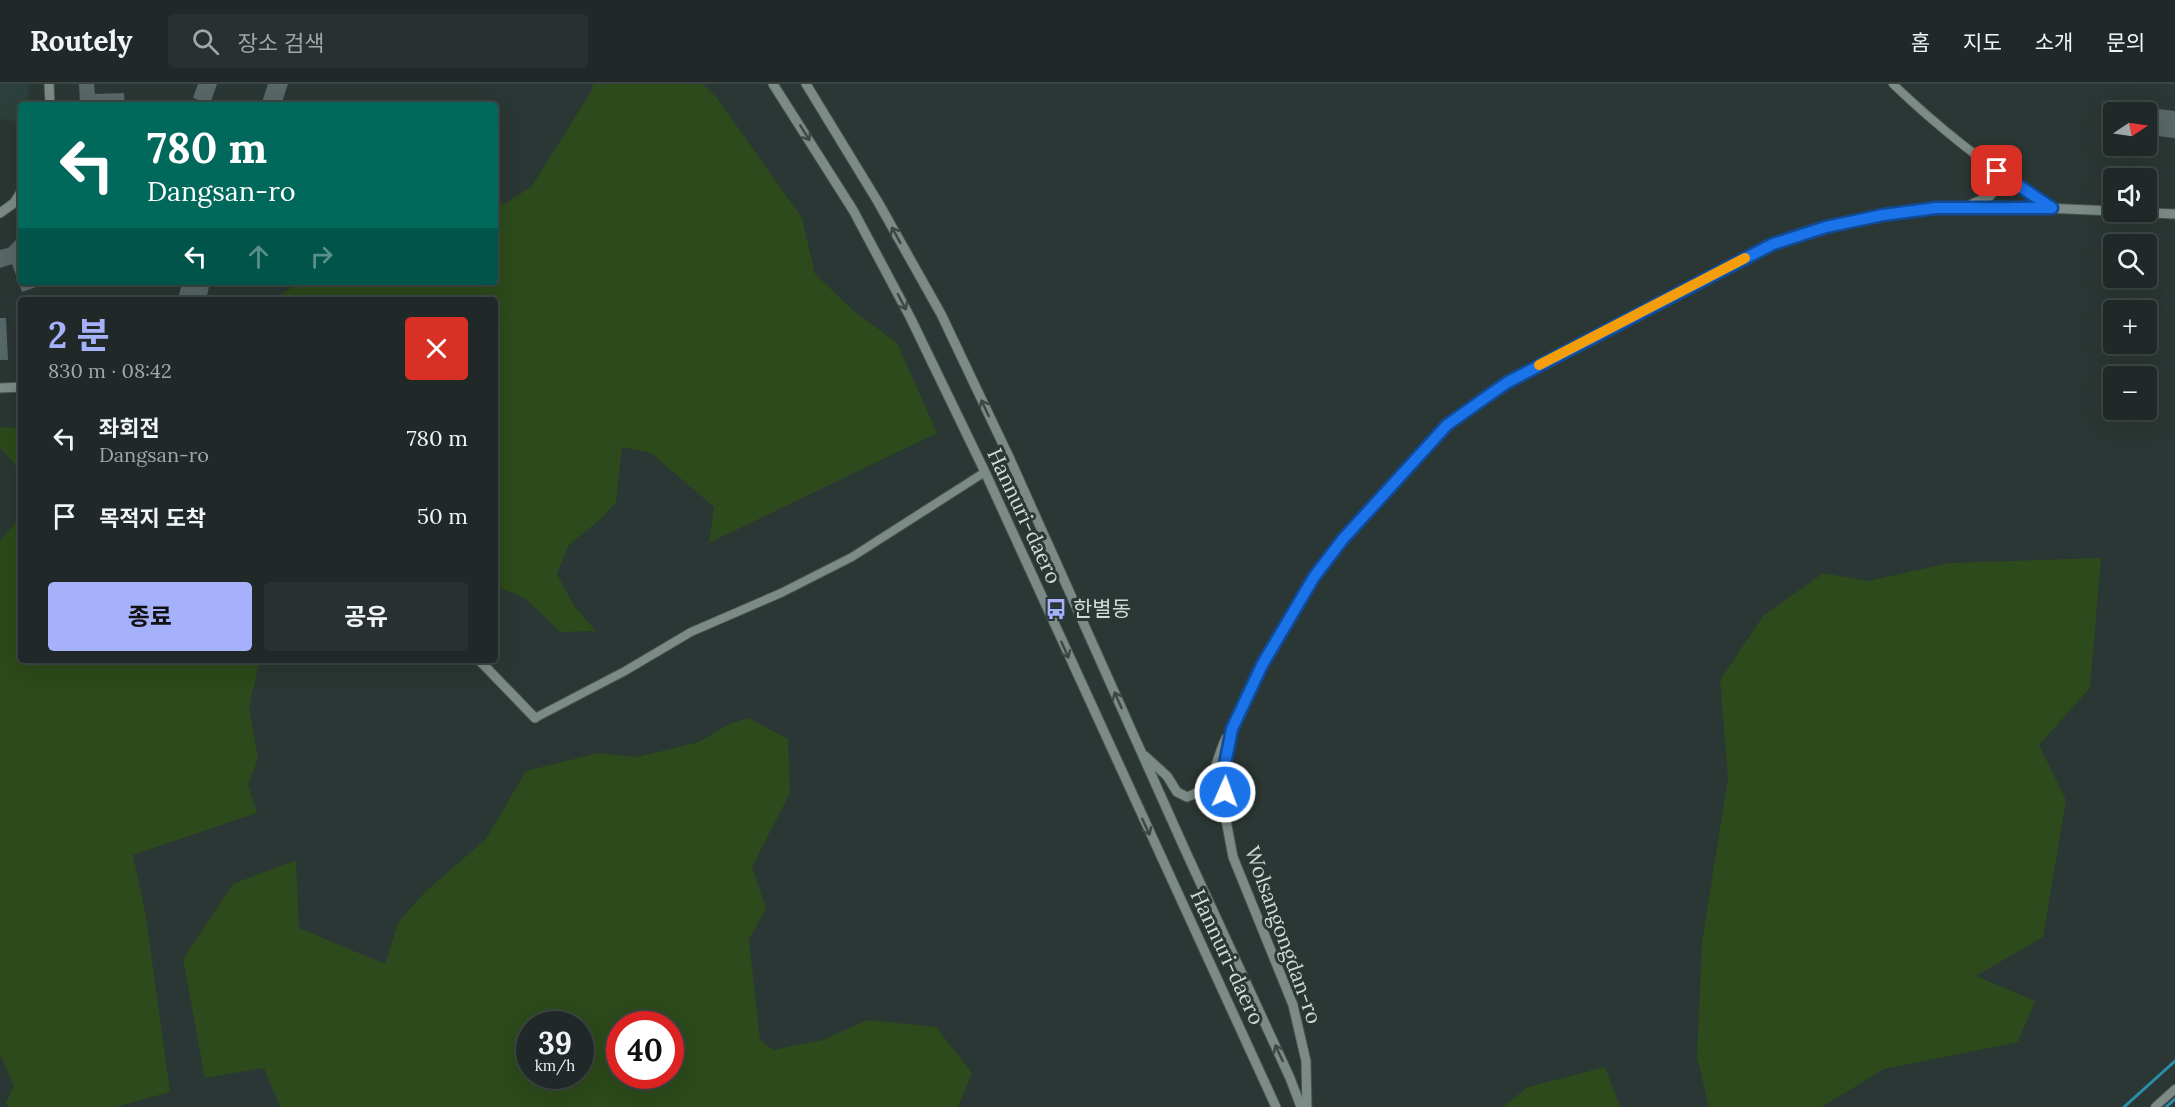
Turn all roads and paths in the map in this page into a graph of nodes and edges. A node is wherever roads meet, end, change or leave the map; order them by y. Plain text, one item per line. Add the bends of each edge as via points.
1 (49, 84) edge
2 (773, 84) edge
3 (806, 84) edge
4 (1893, 84) edge
5 (50, 102) edge
6 (1982, 159) junction
7 (18, 196) edge
8 (1969, 206) junction
9 (2052, 208) junction
10 (2103, 210) edge
11 (0, 213) edge
12 (2157, 213) edge
13 (2175, 214) edge
14 (18, 387) edge
15 (0, 388) edge
16 (985, 472) junction
17 (482, 663) edge
18 (535, 718) joint
19 (1232, 729) junction
20 (1142, 753) junction
21 (2175, 1089) edge
22 (1276, 1107) edge
23 (1301, 1107) edge
24 (1306, 1107) edge
25 (2155, 1107) edge

1 - 5 street
2 -> 16 street, Hannuri-daero via 853,210
20 -> 3 street, Hannuri-daero via 941,314
4 - 6 street
6 - 8 street via 1993,179 1994,190
6 - 9 street
7 - 11 street
8 - 9 street, Wolsangongdan-ro
8 - 19 street, Wolsangongdan-ro via 1883,215 1773,244 1508,382 1447,425 1343,539 1314,577 1262,665
9 - 10 street, Wolsangongdan-ro
12 - 13 street
14 - 15 street
16 - 18 street via 852,557 691,632
16 -> 22 street, Hannuri-daero
17 - 18 street
19 - 20 street via 1206,787 1187,797 1177,792 1167,776
19 - 24 street, Wolsangongdan-ro via 1224,769 1225,815 1233,857 1293,1005 1306,1061
23 -> 20 street, Hannuri-daero
21 - 25 street

